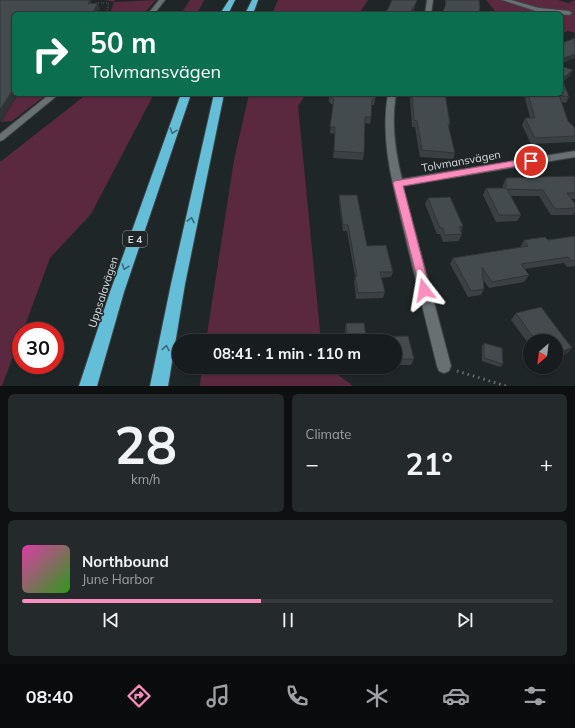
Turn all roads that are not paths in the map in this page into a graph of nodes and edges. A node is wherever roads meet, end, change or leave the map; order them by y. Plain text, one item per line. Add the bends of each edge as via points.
1 (162, 0) edge
2 (232, 0) edge
3 (255, 0) edge
4 (430, 0) edge
5 (505, 0) edge
6 (153, 12) edge
7 (225, 12) edge
8 (250, 12) edge
9 (428, 12) edge
10 (559, 12) edge
11 (563, 12) edge
12 (569, 13) dead end
13 (52, 96) edge
14 (185, 96) edge
15 (219, 96) edge
16 (391, 96) edge
17 (0, 138) edge
18 (575, 154) edge
19 (398, 183) junction
20 (444, 366) road end
21 (88, 386) edge
22 (159, 386) edge

1 - 6 street
2 - 7 highway
3 - 8 highway
4 - 9 street
5 - 10 street via 539,10
11 - 12 street
13 - 17 street
14 -> 21 highway, Uppsalavägen / E 4 via 116,292
22 -> 15 highway
16 - 19 street via 389,105 390,127
18 - 19 street, Tolvmansvägen
19 - 20 street

